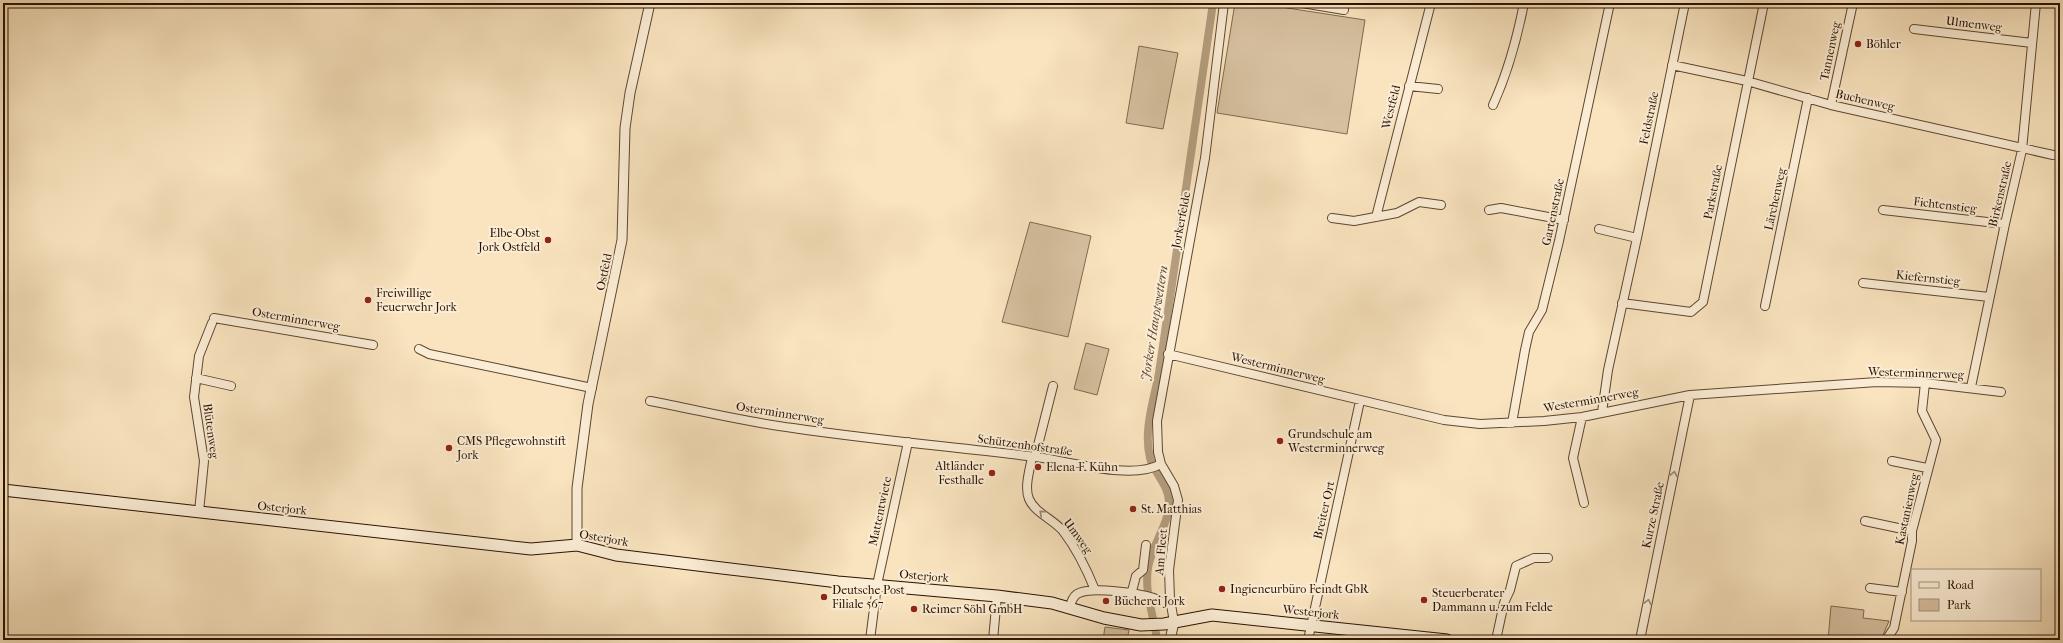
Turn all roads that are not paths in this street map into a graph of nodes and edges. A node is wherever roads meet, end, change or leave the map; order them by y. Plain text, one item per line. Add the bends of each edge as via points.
1 (650, 3) edge
2 (1224, 3) edge
3 (1302, 3) edge
4 (1431, 3) edge
5 (1524, 3) edge
6 (1610, 3) edge
7 (1684, 3) edge
8 (1764, 3) edge
9 (1853, 3) edge
10 (2036, 3) edge
11 (1344, 10) dead end
12 (1914, 29) dead end
13 (2032, 43) junction
14 (1672, 65) junction
15 (1747, 81) junction
16 (1409, 86) junction
17 (1438, 89) dead end
18 (1808, 98) junction
19 (1493, 105) dead end
20 (1831, 105) junction
21 (2022, 150) junction
22 (2053, 155) dead end
23 (1441, 205) dead end
24 (1489, 210) dead end
25 (1883, 210) dead end
26 (1376, 217) junction
27 (1332, 218) dead end
28 (1564, 220) junction
29 (2005, 224) junction
30 (1599, 229) dead end
31 (1637, 238) junction
32 (1863, 283) dead end
33 (1989, 297) junction
34 (1622, 303) junction
35 (1765, 306) dead end
36 (213, 320) joint
37 (373, 345) dead end
38 (420, 349) dead end
39 (1168, 354) junction
40 (196, 378) junction
41 (1925, 383) junction
42 (231, 386) dead end
43 (1053, 386) dead end
44 (592, 388) junction
45 (1971, 388) junction
46 (2001, 392) dead end
47 (1690, 395) junction
48 (650, 401) dead end
49 (1360, 401) junction
50 (1602, 412) junction
51 (1582, 417) junction
52 (1512, 423) junction
53 (908, 442) junction
54 (1034, 457) junction
55 (1892, 460) dead end
56 (1160, 465) junction
57 (1927, 468) junction
58 (3, 490) edge
59 (1584, 503) dead end
60 (199, 512) junction
61 (1865, 521) dead end
62 (1912, 531) junction
63 (577, 545) junction
64 (1146, 545) dead end
65 (1548, 558) dead end
66 (876, 585) junction
67 (1870, 588) dead end
68 (1095, 590) junction
69 (1902, 592) junction
70 (1131, 594) junction
71 (997, 596) junction
72 (1171, 604) junction
73 (1070, 607) junction
74 (1174, 622) junction
75 (1310, 625) junction
76 (870, 640) edge
77 (993, 640) edge
78 (1170, 640) edge
79 (1308, 640) edge
80 (1447, 640) edge
81 (1496, 640) edge
82 (1640, 640) edge
83 (1886, 640) edge

1 - 44 street, Ostfeld via 625,128 622,240
2 - 39 street, Jorkerfelde via 1204,158
3 - 11 street
4 - 16 street, Westfeld
5 - 19 street via 1518,38 1506,76
6 - 28 street, Gartenstraße
7 - 14 street, Feldstraße
8 - 15 street, Parkstraße
9 - 20 street, Tannenweg
10 - 13 street, Birkenstraße
12 - 13 street, Ulmenweg
13 - 21 street, Birkenstraße
14 - 15 street, Buchenweg
14 - 31 street, Feldstraße
15 - 18 street, Buchenweg
15 - 34 street, Parkstraße via 1703,302 1690,312
16 - 17 street
16 - 26 street, Westfeld
18 - 20 street, Buchenweg
18 - 35 street, Lärchenweg
20 - 21 street, Buchenweg
21 - 22 street, Buchenweg
21 - 29 street, Birkenstraße
23 - 26 street via 1419,202 1397,213
24 - 28 street via 1501,208
25 - 29 street, Fichtenstieg
26 - 27 street via 1354,221
28 - 52 street, Gartenstraße via 1542,310 1529,332
29 - 33 street, Birkenstraße
30 - 31 street
31 - 34 street, Feldstraße
32 - 33 street, Kiefernstieg
33 - 45 street, Birkenstraße
34 - 50 street, Feldstraße
36 - 37 street, Osterminnerweg
36 - 40 street, Blütenweg via 199,356
38 - 44 street via 429,354
39 - 49 street, Westerminnerweg
39 - 56 street, Jorkerfelde via 1157,422
40 - 42 street
40 - 60 street, Blütenweg via 194,397 204,462
41 - 45 street, Westerminnerweg
41 - 47 street, Westerminnerweg via 1877,382
41 - 57 street, Kastanienweg via 1922,411 1936,440
43 - 54 street, Umweg
44 - 63 street, Ostfeld via 578,475
45 - 46 street, Westerminnerweg
47 - 50 street, Westerminnerweg
82 -> 47 street, Kurze Straße
48 - 53 street, Osterminnerweg via 793,428
49 - 52 street, Westerminnerweg via 1444,420 1480,424
49 - 75 street, Breiter Ort
50 - 51 street, Westerminnerweg
51 - 52 street, Westerminnerweg
51 - 59 street via 1573,458
53 - 54 street, Schützenhofstraße
53 - 66 street, Mattentwiete
54 - 56 street, Schützenhofstraße via 1119,471
68 -> 54 street, Umweg via 1088,572 1062,530 1034,506 1030,499 1027,490
55 - 57 street
56 - 72 street, Am Fleet via 1174,486 1178,500 1170,563
57 - 62 street, Kastanienweg
58 - 60 main road, Osterjork
60 - 63 main road, Osterjork via 531,550
61 - 62 street
62 - 69 street, Kastanienweg
63 - 66 main road, Osterjork via 616,555
64 - 70 street via 1143,570 1136,576
65 - 81 street via 1534,558 1516,566
66 - 71 main road, Osterjork
66 - 76 street, Mattentwiete
67 - 69 street
68 - 70 street
68 - 73 street via 1078,594 1072,599
69 - 83 street, Kastanienweg via 1894,628
70 - 72 street
71 - 73 main road, Osterjork
71 - 77 street
72 - 74 street, Am Fleet
73 - 74 main road, Osterjork via 1104,618 1154,625
74 - 75 main road, Westerjork via 1212,616
74 - 78 street
75 - 79 street, Breiter Ort
75 - 80 main road, Westerjork

